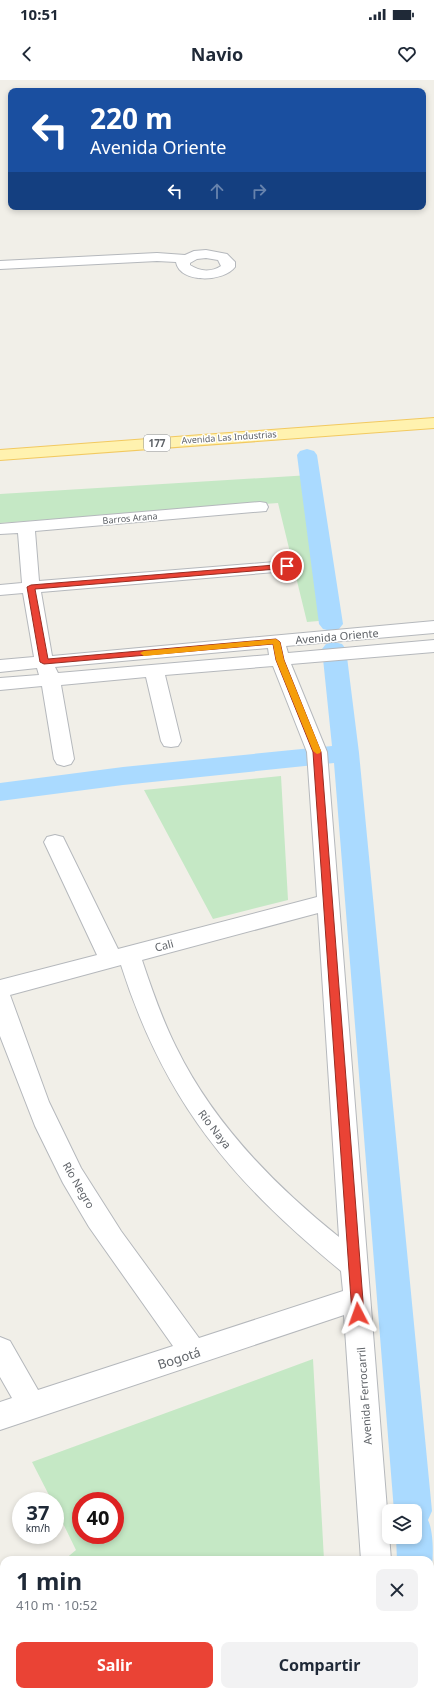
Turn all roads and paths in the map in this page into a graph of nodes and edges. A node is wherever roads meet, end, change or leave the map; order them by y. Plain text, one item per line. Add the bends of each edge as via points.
1 (185, 259) dead end
2 (0, 266) edge
3 (434, 423) edge
4 (0, 455) edge
5 (260, 508) dead end
6 (26, 527) junction
7 (0, 529) edge
8 (287, 566) dead end
9 (31, 587) junction
10 (0, 590) edge
11 (434, 627) edge
12 (434, 646) edge
13 (278, 651) junction
14 (0, 666) edge
15 (47, 671) junction
16 (154, 671) junction
17 (0, 684) edge
18 (171, 741) dead end
19 (64, 758) dead end
20 (55, 842) dead end
21 (328, 902) junction
22 (120, 957) junction
23 (0, 989) edge
24 (0, 999) edge
25 (354, 1266) junction
26 (357, 1299) junction
27 (0, 1350) edge
28 (194, 1353) junction
29 (32, 1406) junction
30 (0, 1416) edge
31 (376, 1556) edge

1 - 2 street via 157,257
3 - 4 main road, Avenida Las Industrias / 177
5 - 6 street, Barros Arana
6 - 7 street, Barros Arana
6 - 9 street
8 - 9 street
9 - 10 street
9 - 15 street
11 - 13 street, Avenida Oriente
12 - 13 street, Avenida Oriente
13 - 15 street, Avenida Oriente
13 - 16 street, Avenida Oriente
13 - 21 street, Avenida Ferrocarril via 317,752
14 - 15 street, Avenida Oriente
15 - 16 street, Avenida Oriente
15 - 17 street, Avenida Oriente
15 - 19 street
16 - 18 street
20 - 22 street, Río Naya
21 - 22 street, Cali
21 - 25 street, Avenida Ferrocarril
22 - 23 street, Cali
22 - 25 street, Río Naya via 173,1067 197,1106 249,1172 281,1204
24 - 28 street, Río Negro via 33,1096 60,1152 117,1247
25 - 26 street, Avenida Ferrocarril
26 - 28 street, Bogotá
26 - 31 street, Avenida Ferrocarril
27 - 29 street
28 - 29 street, Bogotá
29 - 30 street, Bogotá

